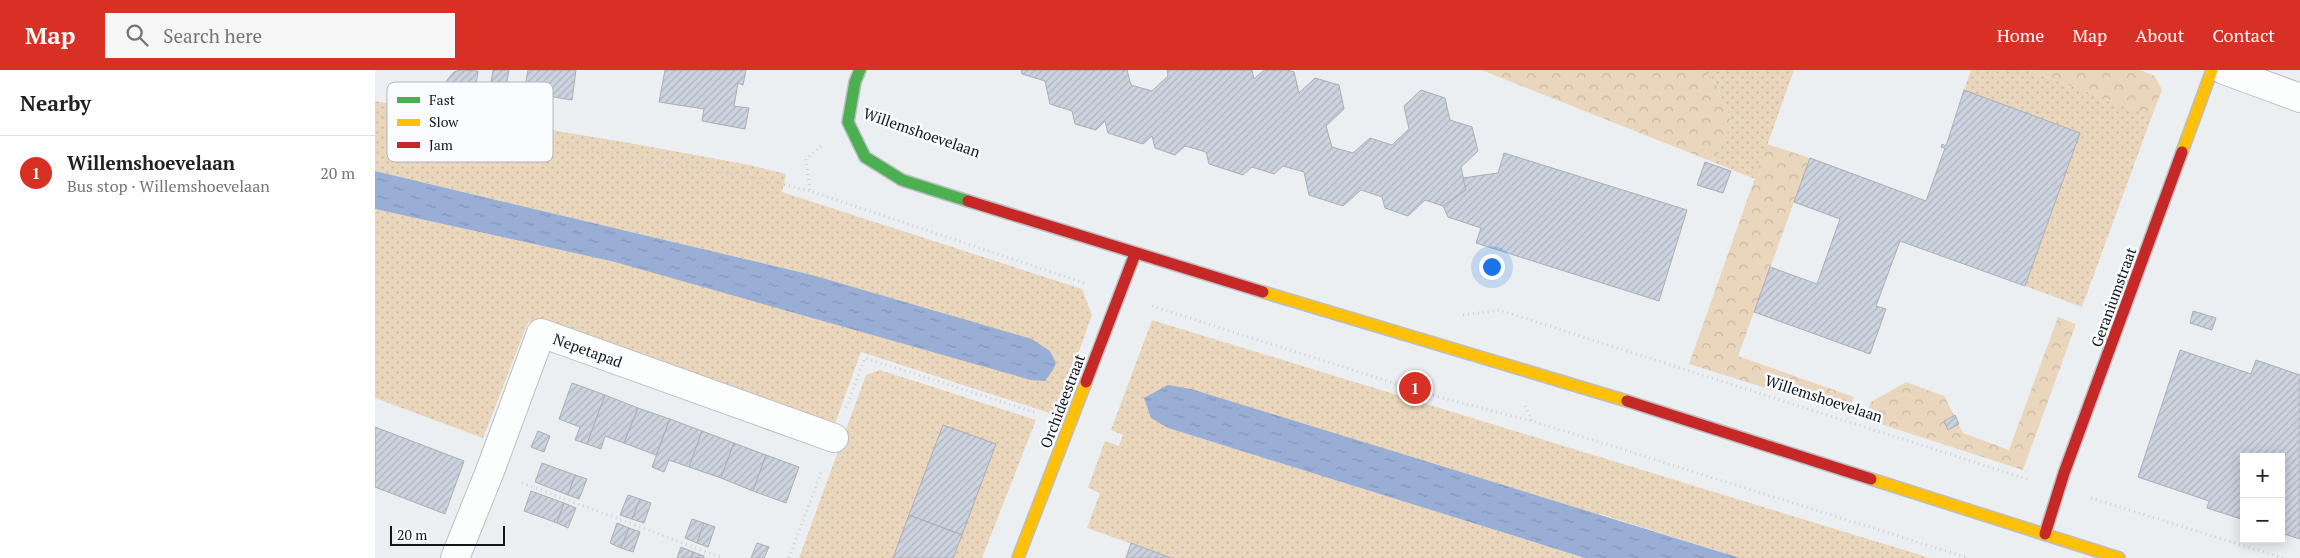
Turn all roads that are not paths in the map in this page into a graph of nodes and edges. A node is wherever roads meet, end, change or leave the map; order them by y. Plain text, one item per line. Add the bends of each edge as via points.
1 (859, 70) edge
2 (2212, 70) edge
3 (2224, 70) edge
4 (2300, 98) edge
5 (1135, 254) junction
6 (835, 438) road end
7 (2045, 534) junction
8 (455, 558) edge
9 (1018, 558) edge
10 (2119, 558) edge

1 - 5 street, Willemshoevelaan via 848,122 865,157 902,180
2 - 7 street, Geraniumstraat
3 - 4 street
5 - 7 street, Willemshoevelaan via 1640,405
5 - 9 street, Orchideestraat
6 - 8 street, Nepetapad via 541,333
7 - 10 street, Willemshoevelaan

